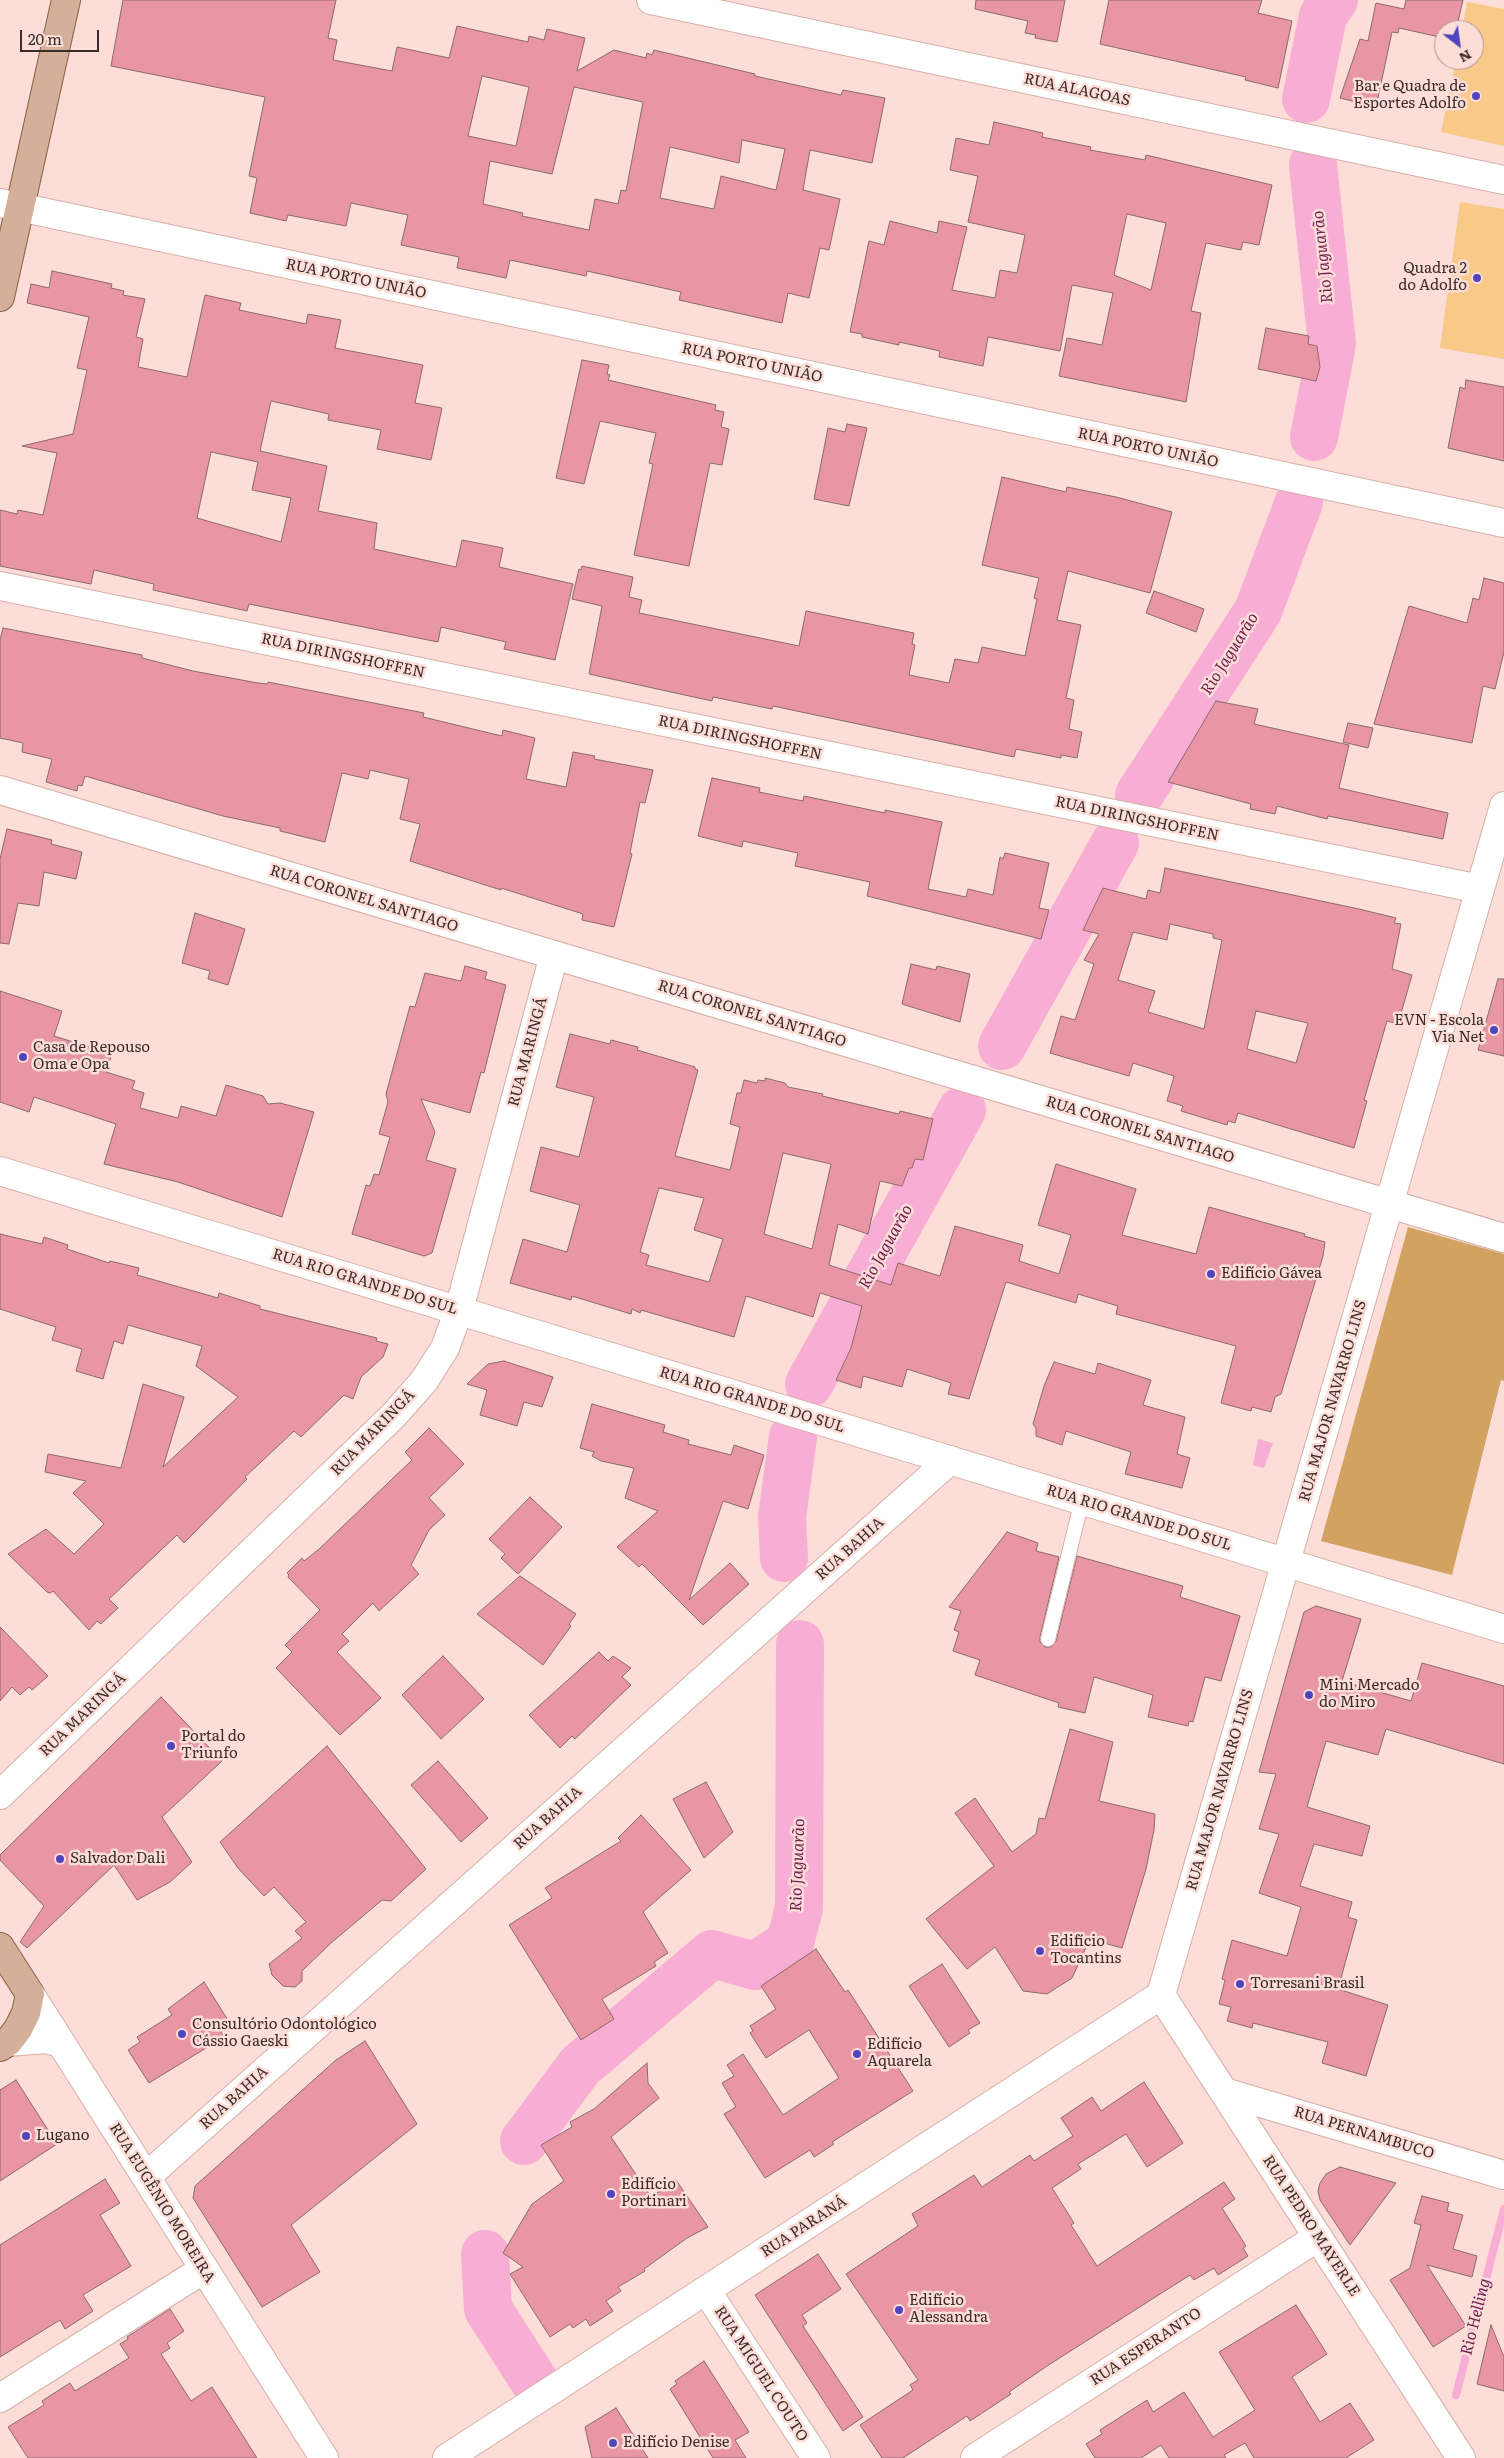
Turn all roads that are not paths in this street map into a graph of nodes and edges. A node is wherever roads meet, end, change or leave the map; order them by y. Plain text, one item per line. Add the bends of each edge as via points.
1 (66, 0) edge
2 (651, 0) edge
3 (1504, 180) edge
4 (10, 205) edge
5 (0, 297) edge
6 (1504, 523) edge
7 (0, 586) edge
8 (0, 790) edge
9 (1504, 806) edge
10 (1480, 889) junction
11 (554, 955) junction
12 (0, 1170) edge
13 (1389, 1204) junction
14 (1504, 1238) edge
15 (459, 1310) junction
16 (950, 1460) junction
17 (1082, 1500) junction
18 (1286, 1562) junction
19 (1504, 1629) edge
20 (1048, 1639) dead end
21 (0, 1794) edge
22 (0, 1947) edge
23 (30, 1994) junction
24 (1161, 1995) junction
25 (61, 2043) junction
26 (4, 2045) edge
27 (1224, 2092) junction
28 (1504, 2175) edge
29 (146, 2177) junction
30 (1318, 2236) junction
31 (204, 2269) junction
32 (706, 2290) junction
33 (0, 2398) edge
34 (1455, 2456) edge
35 (324, 2458) edge
36 (447, 2458) edge
37 (816, 2458) edge
38 (975, 2458) edge

1 - 4 main road
2 - 3 street, RUA ALAGOAS
4 - 5 main road
4 - 6 street, RUA PORTO UNIÃO
7 - 10 street, RUA DIRINGSHOFFEN
8 - 11 street, RUA CORONEL SANTIAGO
9 - 10 street, RUA MAJOR NAVARRO LINS
10 - 13 street, RUA MAJOR NAVARRO LINS
11 - 13 street, RUA CORONEL SANTIAGO
11 - 15 street, RUA MARINGÁ
12 - 15 street, RUA RIO GRANDE DO SUL
13 - 14 street, RUA CORONEL SANTIAGO
13 - 18 street, RUA MAJOR NAVARRO LINS
15 - 16 street, RUA RIO GRANDE DO SUL
15 - 21 street, RUA MARINGÁ via 445,1348 424,1381 393,1416
16 - 17 street, RUA RIO GRANDE DO SUL
16 - 29 street, RUA BAHIA
17 - 18 street, RUA RIO GRANDE DO SUL
17 - 20 lane
18 - 19 street, RUA RIO GRANDE DO SUL
18 - 24 street, RUA MAJOR NAVARRO LINS
22 - 23 main road, RUA EUGÊNIO MOREIRA
23 - 25 street, RUA EUGÊNIO MOREIRA
23 - 26 main road via 26,2013
24 - 27 street, RUA PEDRO MAYERLE
24 - 32 street, RUA PARANÁ
25 - 26 street via 45,2039
25 - 29 street, RUA EUGÊNIO MOREIRA
27 - 28 street, RUA PERNAMBUCO
27 - 30 street, RUA PEDRO MAYERLE
29 - 31 street, RUA EUGÊNIO MOREIRA
30 - 34 street, RUA PEDRO MAYERLE
30 - 38 street, RUA ESPERANTO
31 - 33 street
31 - 35 street, RUA EUGÊNIO MOREIRA
32 - 36 street, RUA PARANÁ
32 - 37 street, RUA MIGUEL COUTO

